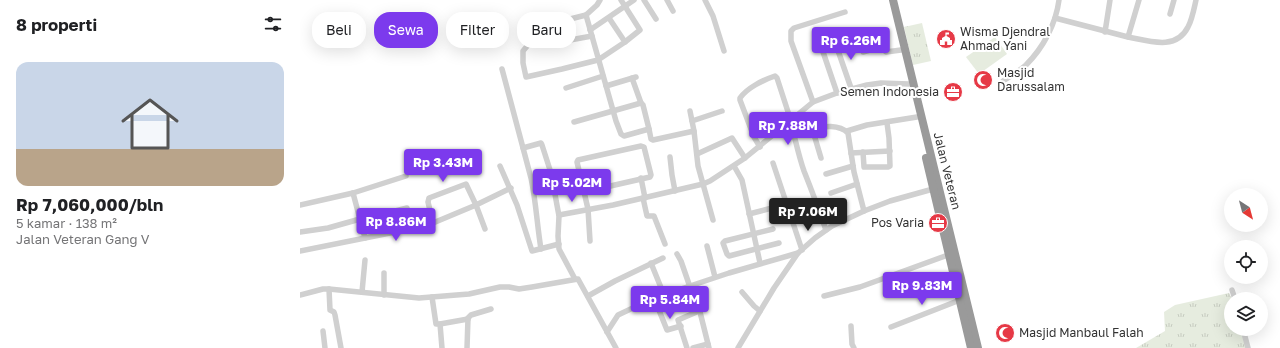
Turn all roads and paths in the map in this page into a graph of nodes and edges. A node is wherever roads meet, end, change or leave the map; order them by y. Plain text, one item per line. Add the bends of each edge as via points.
1 (600, 0) edge
2 (622, 0) edge
3 (634, 0) edge
4 (644, 0) edge
5 (667, 0) edge
6 (705, 0) edge
7 (888, 0) edge
8 (893, 0) edge
9 (1059, 0) edge
10 (1110, 0) edge
11 (1174, 0) edge
12 (1196, 0) edge
13 (1139, 1) edge
14 (626, 6) junction
15 (673, 11) dead end
16 (845, 12) dead end
17 (1170, 14) dead end
18 (586, 15) junction
19 (609, 18) junction
20 (1056, 18) junction
21 (656, 19) dead end
22 (1105, 32) junction
23 (591, 33) junction
24 (576, 37) edge
25 (1128, 37) junction
26 (834, 39) dead end
27 (625, 42) junction
28 (820, 43) dead end
29 (724, 50) dead end
30 (901, 50) junction
31 (863, 52) dead end
32 (598, 60) junction
33 (502, 69) dead end
34 (603, 76) junction
35 (1003, 81) dead end
36 (909, 84) junction
37 (606, 86) junction
38 (566, 88) dead end
39 (851, 88) junction
40 (837, 93) junction
41 (813, 102) junction
42 (641, 104) junction
43 (613, 111) junction
44 (690, 111) dead end
45 (722, 111) dead end
46 (917, 117) junction
47 (793, 119) junction
48 (692, 121) junction
49 (574, 122) dead end
50 (887, 123) junction
51 (798, 128) junction
52 (812, 128) junction
53 (649, 129) junction
54 (694, 131) junction
55 (847, 131) junction
56 (760, 147) junction
57 (523, 148) junction
58 (890, 151) junction
59 (863, 152) junction
60 (851, 153) junction
61 (697, 154) junction
62 (670, 157) dead end
63 (745, 158) junction
64 (821, 158) dead end
65 (773, 163) dead end
66 (500, 166) dead end
67 (734, 166) junction
68 (853, 166) junction
69 (826, 174) dead end
70 (406, 176) dead end
71 (641, 178) junction
72 (703, 184) junction
73 (856, 184) junction
74 (510, 188) junction
75 (933, 190) junction
76 (675, 191) junction
77 (584, 192) junction
78 (353, 193) junction
79 (832, 193) dead end
80 (644, 198) junction
81 (939, 200) junction
82 (787, 204) junction
83 (300, 205) edge
84 (476, 205) junction
85 (407, 208) dead end
86 (588, 209) junction
87 (864, 211) junction
88 (749, 214) junction
89 (559, 215) junction
90 (360, 218) junction
91 (713, 220) dead end
92 (943, 221) junction
93 (434, 223) junction
94 (485, 229) dead end
95 (773, 229) dead end
96 (826, 230) junction
97 (300, 232) edge
98 (754, 234) junction
99 (365, 238) junction
100 (590, 242) dead end
101 (778, 243) dead end
102 (558, 244) junction
103 (665, 244) dead end
104 (706, 246) dead end
105 (757, 248) junction
106 (541, 249) junction
107 (300, 251) edge
108 (800, 251) junction
109 (677, 254) dead end
110 (948, 255) junction
111 (663, 258) dead end
112 (365, 260) dead end
113 (651, 263) junction
114 (760, 263) junction
115 (384, 273) dead end
116 (715, 277) junction
117 (575, 279) junction
118 (690, 286) junction
119 (329, 289) junction
120 (362, 292) junction
121 (742, 292) dead end
122 (300, 293) edge
123 (384, 295) junction
124 (664, 295) junction
125 (588, 296) junction
126 (824, 296) dead end
127 (432, 297) junction
128 (654, 298) junction
129 (960, 300) junction
130 (491, 309) dead end
131 (760, 311) junction
132 (468, 319) junction
133 (440, 324) junction
134 (681, 326) junction
135 (851, 326) dead end
136 (891, 327) dead end
137 (323, 331) dead end
138 (608, 332) junction
139 (1245, 336) edge
140 (709, 346) edge
141 (325, 348) edge
142 (341, 348) edge
143 (442, 348) edge
144 (467, 348) edge
145 (616, 348) edge
146 (687, 348) edge
147 (693, 348) edge
148 (738, 348) edge
149 (854, 348) edge
150 (971, 348) edge
151 (978, 348) edge
152 (1248, 348) edge

1 - 18 street
2 - 14 street
3 - 14 street
4 - 21 street
5 - 15 street
6 - 29 street
7 - 30 highway, Jalan Veteran
8 - 81 highway, Jalan Veteran
9 - 20 street
10 - 22 street
11 - 17 street
12 - 25 street via 1188,27 1178,39 1170,43 1159,43
13 - 25 street
14 - 19 street
14 - 27 street via 640,30
16 - 41 street via 791,31 791,41
18 - 23 street
18 - 32 street via 527,30 528,45 523,51 525,76 528,78
19 - 23 street
19 - 27 street
20 - 22 street
20 - 35 street via 1042,47 1026,65
22 - 25 street
23 - 24 street
23 - 32 street
26 - 39 street
27 - 32 street
28 - 40 street
30 - 31 street via 886,52 880,47
30 - 36 highway, Jalan Veteran
32 - 34 street
33 - 57 street
34 - 37 street
34 - 38 street
36 - 39 street via 874,84
36 - 46 highway, Jalan Veteran
37 - 42 street via 634,78
37 - 43 street
39 - 40 street
40 - 41 street
41 - 47 street
42 - 43 street
42 - 53 street
43 - 49 street
43 - 53 street via 622,135
44 - 48 street
45 - 48 street
46 - 50 street
46 - 75 highway, Jalan Veteran
47 - 51 street
47 - 56 street
47 - 56 street via 775,76 742,95 740,100
48 - 54 street
50 - 55 street
50 - 58 street
51 - 52 street
51 - 96 street via 794,135 804,171
52 - 55 street via 831,126
52 - 64 street
53 - 54 street via 653,140
54 - 61 street
55 - 60 street
56 - 63 street
57 - 89 street via 541,143
57 - 106 street via 535,196
58 - 59 street
58 - 59 street via 891,164 888,167 864,167
59 - 60 street
60 - 68 street
61 - 63 street via 732,138
61 - 72 street
62 - 76 street
63 - 67 street
65 - 82 street
66 - 74 street
67 - 72 street
67 - 88 street via 742,180
68 - 69 street
68 - 73 street
70 - 78 street
71 - 77 street
71 - 77 street via 648,178 651,175 644,147 641,146 577,161
71 - 80 street
72 - 76 street
72 - 91 street
73 - 79 street
73 - 87 street
74 - 84 street
74 - 106 street via 531,250
75 - 81 highway, Jalan Veteran
75 - 87 street
76 - 80 street
77 - 86 street
78 - 83 street
78 - 90 street
80 - 86 street
80 - 103 street via 646,215 654,216
81 - 92 highway, Jalan Veteran
82 - 88 street
82 - 108 street
84 - 93 street
84 - 93 street via 466,184 431,197 428,202
84 - 94 street
85 - 90 street
86 - 89 street
86 - 100 street
87 - 96 street
88 - 98 street
89 - 102 street
90 - 97 street via 328,228
90 - 99 street
92 - 110 highway, Jalan Veteran
92 - 151 highway, Jalan Veteran
93 - 99 street
95 - 98 street
96 - 108 street
98 - 105 street
98 - 105 street via 723,243 729,256
99 - 107 street
101 - 105 street
102 - 106 street
102 - 117 street via 561,255
104 - 116 street
105 - 114 street
108 - 114 street
108 - 131 street
109 - 118 street
110 - 126 street via 860,287
110 - 129 highway, Jalan Veteran
111 - 113 street
112 - 120 street
113 - 124 street
113 - 125 street
114 - 116 street
115 - 123 street
116 - 118 street
117 - 125 street via 578,279
117 - 127 street via 532,288 519,289 509,286 469,294
118 - 124 street
119 - 120 street
119 - 122 street
119 - 142 street via 330,310 336,315
120 - 123 street
121 - 131 street
123 - 127 street
124 - 128 street
125 - 138 street
127 - 133 street via 435,322
128 - 134 street via 667,330
128 - 138 street via 617,316
129 - 136 street
129 - 150 highway, Jalan Veteran
130 - 132 street via 471,315
131 - 148 street
132 - 133 street
132 - 144 street
133 - 143 street
134 - 140 street via 678,320 699,312
134 - 146 street
135 - 149 street
137 - 141 street
138 - 145 street
139 - 152 street
140 - 147 street

